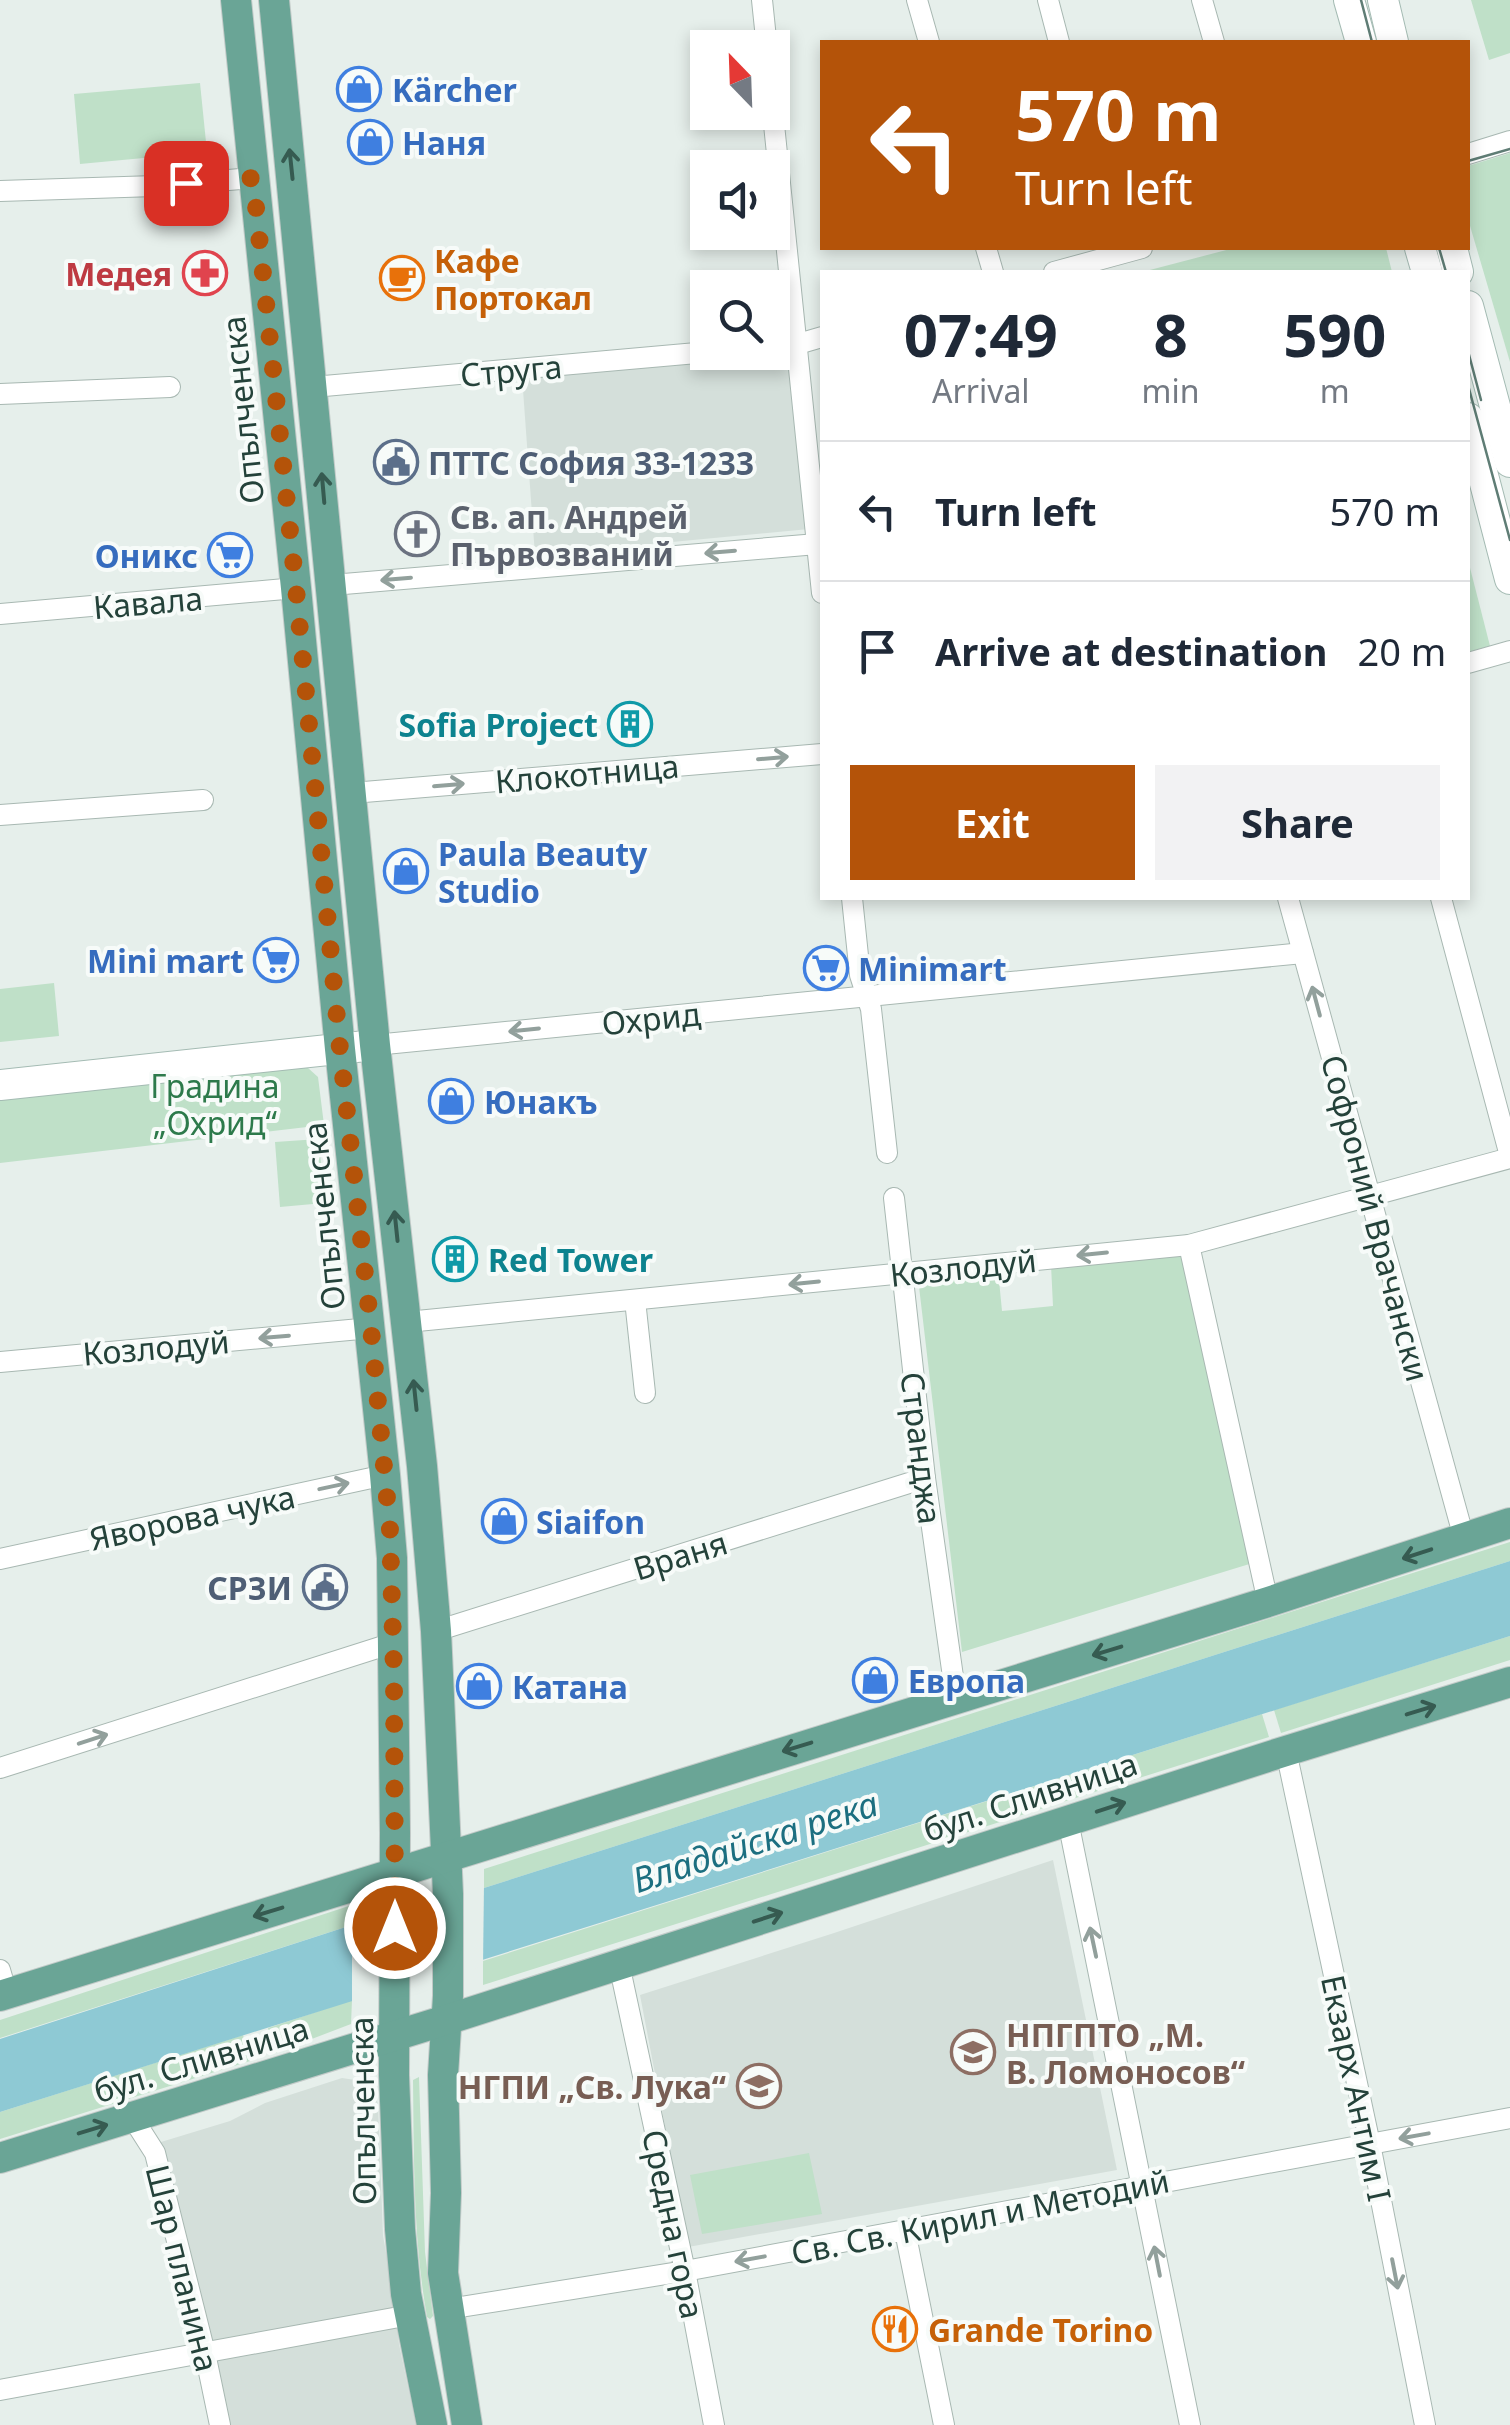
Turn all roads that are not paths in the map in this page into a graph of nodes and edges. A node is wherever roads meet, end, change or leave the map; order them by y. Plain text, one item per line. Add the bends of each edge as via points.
1 (236, 0) edge
2 (274, 0) edge
3 (762, 0) edge
4 (917, 0) edge
5 (1048, 0) edge
6 (1202, 0) edge
7 (1349, 0) edge
8 (1384, 0) edge
9 (765, 30) edge
10 (928, 40) edge
11 (1059, 40) edge
12 (1213, 40) edge
13 (1360, 40) edge
14 (1393, 40) edge
15 (775, 130) edge
16 (1510, 140) edge
17 (1470, 153) edge
18 (253, 178) junction
19 (0, 191) edge
20 (1119, 258) edge
21 (1063, 270) edge
22 (1470, 313) edge
23 (820, 338) edge
24 (798, 344) junction
25 (790, 345) edge
26 (690, 354) edge
27 (170, 386) dead end
28 (313, 387) junction
29 (0, 394) edge
30 (1470, 426) edge
31 (1510, 462) edge
32 (818, 544) junction
33 (820, 568) edge
34 (1510, 579) edge
35 (332, 585) junction
36 (296, 588) junction
37 (0, 614) edge
38 (1510, 652) edge
39 (1470, 662) edge
40 (820, 754) edge
41 (352, 793) junction
42 (203, 800) dead end
43 (0, 815) edge
44 (852, 900) edge
45 (1289, 900) edge
46 (1442, 900) edge
47 (1303, 952) junction
48 (866, 997) junction
49 (375, 1045) junction
50 (340, 1049) junction
51 (0, 1085) edge
52 (887, 1153) dead end
53 (1510, 1157) edge
54 (1370, 1196) junction
55 (894, 1198) dead end
56 (1189, 1245) junction
57 (902, 1273) junction
58 (635, 1300) junction
59 (407, 1322) junction
60 (371, 1328) junction
61 (0, 1362) edge
62 (645, 1392) dead end
63 (385, 1475) junction
64 (925, 1478) junction
65 (1510, 1524) edge
66 (1464, 1538) junction
67 (0, 1559) edge
68 (1268, 1602) junction
69 (436, 1632) junction
70 (393, 1643) junction
71 (1510, 1682) edge
72 (956, 1698) junction
73 (1286, 1751) junction
74 (0, 1768) edge
75 (1068, 1821) junction
76 (447, 1867) junction
77 (395, 1882) junction
78 (619, 1964) junction
79 (2, 1986) edge
80 (448, 2008) junction
81 (394, 2024) junction
82 (132, 2117) junction
83 (1510, 2118) edge
84 (1370, 2144) junction
85 (0, 2158) edge
86 (1143, 2186) junction
87 (905, 2231) junction
88 (684, 2271) junction
89 (448, 2309) junction
90 (410, 2315) junction
91 (205, 2353) junction
92 (0, 2390) edge
93 (220, 2425) edge
94 (432, 2425) edge
95 (468, 2425) edge
96 (714, 2425) edge
97 (944, 2425) edge
98 (1190, 2425) edge
99 (1425, 2425) edge

1 - 18 main road, Опълченска
28 -> 2 main road
3 - 9 street
4 - 10 street
5 - 11 street
6 - 12 street
7 - 13 main road
8 - 14 main road
15 - 24 street
16 - 17 street
18 - 19 street
18 - 36 main road, Опълченска
20 - 21 street
22 - 31 main road
23 - 24 street
24 - 25 street
24 - 32 street
26 - 28 street, Струга
27 - 29 street
35 -> 28 main road
30 - 34 main road
32 - 33 street
32 -> 35 street
35 - 41 main road
36 - 37 street, Кавала
36 - 50 main road, Опълченска
38 - 39 street
41 -> 40 street, Клокотница
41 - 49 main road
42 - 43 street
44 - 48 street
45 - 47 street, Софроний Врачански
46 - 53 street
47 - 48 street, Охрид
54 -> 47 street, Софроний Врачански
48 -> 49 street, Охрид
48 - 52 street
49 - 50 main road, Охрид
59 -> 49 main road
50 - 51 main road, Охрид
50 - 60 main road, Опълченска
53 - 54 street, Козлодуй
54 - 56 street, Козлодуй
54 - 66 street, Софроний Врачански
55 - 57 street, Странджа
56 -> 57 street, Козлодуй
56 - 68 street
57 -> 58 street, Козлодуй
57 - 64 street, Странджа
58 - 59 street, Козлодуй
58 - 62 street
69 -> 59 main road
60 -> 61 street, Козлодуй
60 - 63 main road, Опълченска
67 -> 63 street, Яворова чука
63 - 70 main road, Опълченска
64 - 69 street, Враня
64 - 72 street, Странджа
65 - 66 main road
66 -> 68 main road
68 -> 72 main road
69 - 76 main road
74 -> 70 street
70 - 77 main road, Опълченска
73 -> 71 main road, бул. Сливница
72 -> 76 main road
75 -> 73 main road, бул. Сливница
73 - 84 street, Екзарх Антим I
78 -> 75 main road, бул. Сливница
86 -> 75 street
76 - 77 main road
76 - 80 main road
77 -> 79 main road
77 - 81 main road, Опълченска
78 - 80 main road, бул. Сливница
78 - 88 street, Средна гора
80 - 81 main road, бул. Сливница
80 - 89 main road
81 - 82 main road, бул. Сливница
81 - 90 main road, Опълченска via 400,2229
85 -> 82 main road, бул. Сливница
82 - 91 street, Шар планина via 155,2153
83 -> 84 street, Св. Св. Кирил и Методий
84 - 86 street, Св. Св. Кирил и Методий
84 -> 99 street, Екзарх Антим I
86 - 87 street, Св. Св. Кирил и Методий
98 -> 86 street
87 -> 88 street, Св. Св. Кирил и Методий
87 - 97 street
88 - 89 street, Св. Св. Кирил и Методий
88 - 96 street, Средна гора
89 - 95 main road
90 - 91 street
90 - 94 main road, Опълченска
91 - 92 street
91 - 93 street, Шар планина

